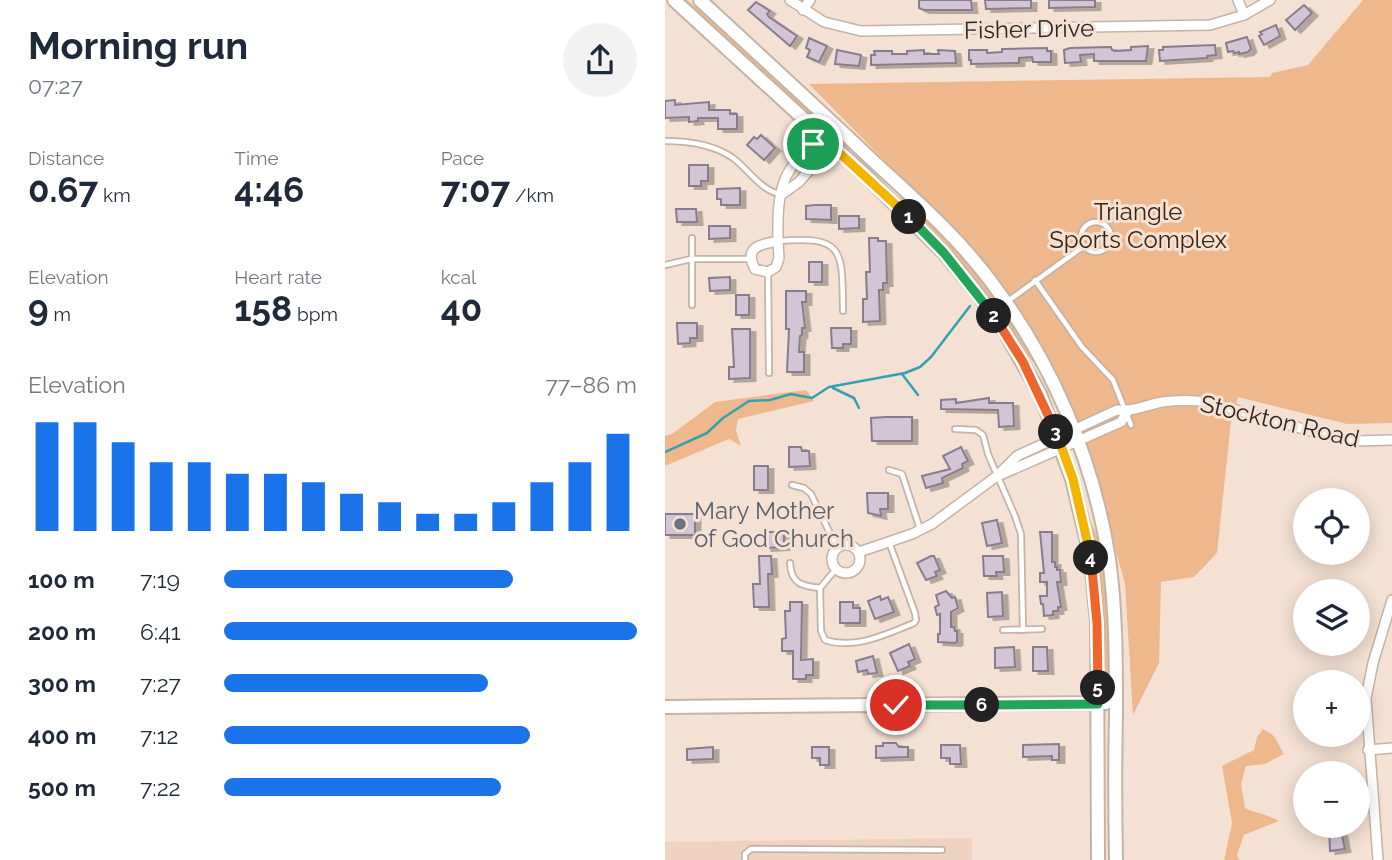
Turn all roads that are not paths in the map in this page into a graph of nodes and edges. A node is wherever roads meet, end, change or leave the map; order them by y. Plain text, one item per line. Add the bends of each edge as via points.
1 (674, 0) edge
2 (700, 0) edge
3 (790, 0) edge
4 (810, 0) edge
5 (1238, 0) edge
6 (1270, 0) edge
7 (803, 10) junction
8 (1244, 15) junction
9 (837, 128) junction
10 (821, 136) junction
11 (665, 141) edge
12 (831, 145) junction
13 (782, 194) junction
14 (692, 238) dead end
15 (778, 241) junction
16 (1084, 246) junction
17 (691, 259) junction
18 (751, 259) junction
19 (665, 265) edge
20 (768, 272) junction
21 (1035, 280) junction
22 (1006, 302) junction
23 (692, 305) dead end
24 (843, 311) dead end
25 (769, 373) dead end
26 (1128, 411) junction
27 (1131, 425) dead end
28 (955, 429) dead end
29 (1076, 435) junction
30 (1058, 436) junction
31 (1392, 440) edge
32 (1062, 449) junction
33 (889, 470) dead end
34 (997, 476) junction
35 (792, 485) dead end
36 (921, 530) junction
37 (889, 541) junction
38 (837, 548) junction
39 (859, 552) junction
40 (790, 564) dead end
41 (836, 569) junction
42 (820, 588) junction
43 (1392, 600) edge
44 (1042, 629) dead end
45 (1003, 630) dead end
46 (1023, 630) junction
47 (1116, 703) junction
48 (1098, 704) junction
49 (665, 707) edge
50 (1392, 748) edge
51 (1368, 750) junction
52 (942, 850) dead end
53 (745, 860) edge
54 (1098, 860) edge
55 (1116, 860) edge
56 (1378, 860) edge

1 - 10 street
2 - 9 street
3 - 7 street, Fisher Drive
4 - 7 street
5 - 8 street
6 - 8 street, Fisher Drive
7 - 8 street, Fisher Drive via 824,22 861,31 1190,26
9 - 10 street
9 - 12 street
9 - 22 street via 946,229
10 - 12 street
10 - 13 street via 794,166
11 - 13 lane via 719,150 770,191
12 - 13 street via 799,182
12 - 30 street via 929,236 977,293 1023,362
13 - 15 street
14 - 17 lane
15 - 18 street via 757,247
15 - 20 street via 779,261
15 - 24 lane via 816,240 833,247 842,268
16 - 16 lane via 1103,252 1112,240 1110,229 1097,222 1088,224 1082,232
16 - 21 lane
17 - 18 lane
17 - 19 lane
17 - 23 lane
18 - 20 street via 755,269
20 - 25 lane
21 - 22 lane
21 - 26 lane via 1082,347 1113,380
22 - 29 street via 1039,355
26 - 27 lane
26 - 29 street, Stockton Road via 1121,422
26 - 31 street, Stockton Road via 1195,400 1332,438
28 - 34 lane via 983,435
29 - 30 street, Stockton Road
29 - 32 street, Stockton Road
29 - 47 street via 1108,558
30 - 32 street
30 - 34 street, Stockton Road via 1017,456
32 - 34 street, Stockton Road
32 - 48 street via 1091,559
33 - 36 lane via 902,474
34 - 36 street, Stockton Road
34 - 46 lane via 1021,534
35 - 38 lane via 811,494
36 - 37 street, Stockton Road
37 - 39 street, Stockton Road
37 - 42 lane via 915,613 913,623 871,639 828,642 822,634
38 - 39 street via 851,545
38 - 41 street via 832,560
39 - 41 street, Stockton Road via 860,564 853,571
40 - 42 lane via 796,582
41 - 42 lane
43 - 51 street via 1366,698
44 - 46 lane
45 - 46 lane
47 - 48 street
47 - 55 street
48 - 49 street
48 - 54 street
50 - 51 street
51 - 56 street
52 - 53 lane via 751,849

